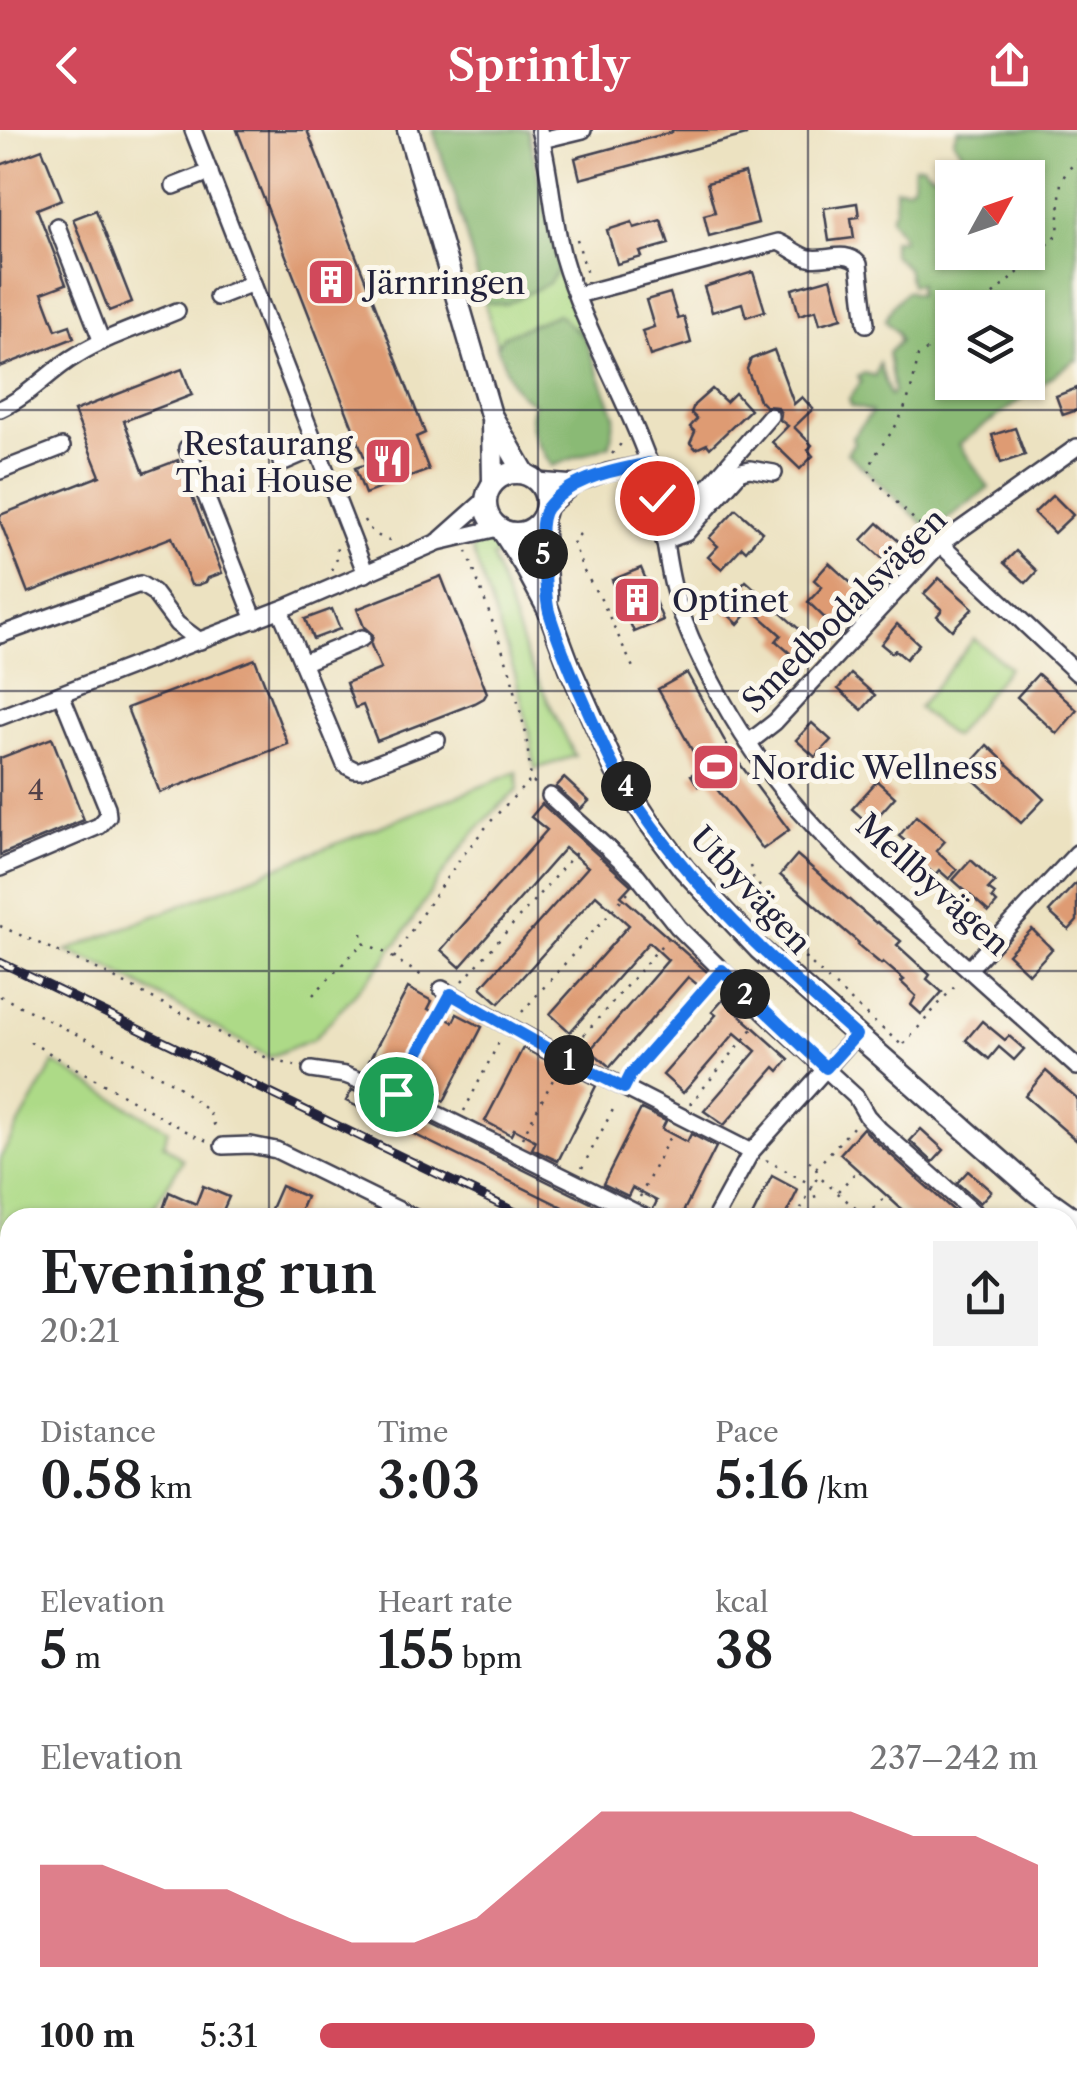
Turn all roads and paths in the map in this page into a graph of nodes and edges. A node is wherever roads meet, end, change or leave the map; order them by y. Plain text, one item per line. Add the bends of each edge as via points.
1 (194, 130) edge
2 (408, 130) edge
3 (583, 130) edge
4 (540, 135) edge
5 (1077, 159) edge
6 (210, 172) junction
7 (174, 186) dead end
8 (58, 226) dead end
9 (575, 234) dead end
10 (253, 282) junction
11 (998, 290) edge
12 (584, 293) junction
13 (216, 297) dead end
14 (177, 310) dead end
15 (866, 324) dead end
16 (102, 342) junction
17 (935, 344) edge
18 (0, 409) edge
19 (492, 416) junction
20 (770, 416) dead end
21 (622, 435) dead end
22 (62, 447) dead end
23 (318, 447) junction
24 (1077, 447) edge
25 (187, 448) dead end
26 (602, 458) dead end
27 (281, 462) dead end
28 (649, 463) junction
29 (0, 471) edge
30 (774, 473) dead end
31 (532, 478) junction
32 (575, 484) junction
33 (489, 490) junction
34 (544, 513) junction
35 (364, 520) dead end
36 (500, 529) junction
37 (663, 533) junction
38 (580, 534) dead end
39 (396, 541) dead end
40 (438, 542) junction
41 (940, 544) junction
42 (466, 548) dead end
43 (366, 574) junction
44 (548, 609) junction
45 (280, 610) junction
46 (255, 620) junction
47 (0, 636) edge
48 (362, 638) dead end
49 (200, 641) junction
50 (302, 663) junction
51 (635, 672) dead end
52 (1077, 673) edge
53 (61, 694) junction
54 (0, 718) edge
55 (436, 740) dead end
56 (748, 743) junction
57 (550, 796) dead end
58 (592, 834) junction
59 (1077, 853) edge
60 (750, 866) dead end
61 (0, 868) edge
62 (640, 879) junction
63 (0, 926) edge
64 (678, 927) junction
65 (362, 934) dead end
66 (362, 943) junction
67 (394, 958) junction
68 (969, 969) junction
69 (722, 970) junction
70 (447, 992) junction
71 (0, 996) edge
72 (313, 996) dead end
73 (510, 1027) junction
74 (856, 1035) junction
75 (30, 1042) dead end
76 (903, 1046) junction
77 (564, 1058) junction
78 (888, 1062) junction
79 (826, 1068) junction
80 (1077, 1068) edge
81 (311, 1070) joint
82 (624, 1088) junction
83 (396, 1094) junction
84 (866, 1113) junction
85 (456, 1124) junction
86 (223, 1146) junction
87 (515, 1152) junction
88 (751, 1152) junction
89 (809, 1161) dead end
90 (816, 1168) junction
91 (858, 1170) dead end
92 (818, 1176) junction
93 (574, 1182) junction
94 (812, 1185) junction
95 (838, 1191) junction
96 (1035, 1192) junction
97 (886, 1195) dead end
98 (816, 1200) dead end
99 (395, 1208) edge
100 (627, 1208) edge
101 (720, 1208) edge
102 (801, 1208) edge
103 (857, 1208) edge
104 (875, 1208) edge
105 (969, 1208) edge
106 (1047, 1208) edge
107 (1059, 1208) edge

1 - 6 street
2 - 19 main road, Utbyvägen
3 - 4 street
4 - 12 street, Mellbyvägen via 563,256
5 - 11 path via 1060,180 1058,234
6 - 7 street
6 - 10 street
8 - 16 street
9 - 12 path
10 - 13 street
10 - 23 street
12 - 15 street via 778,242 808,258 856,259
12 - 28 street, Mellbyvägen
14 - 16 street
16 - 18 street
17 - 41 path via 918,356 904,409 870,470
19 - 31 main road, Utbyvägen
19 - 33 main road, Utbyvägen
20 - 37 street
21 - 26 path via 620,446
22 - 29 street
23 - 27 street
23 - 43 street
24 - 41 street, Smedbodalsvägen
25 - 46 street
28 - 32 street
28 - 37 street, Mellbyvägen
30 - 37 street via 741,471 682,536
31 - 32 street
31 - 33 main road via 508,473
31 - 34 main road, Utbyvägen via 545,494
32 - 34 street
33 - 36 main road, Utbyvägen via 486,510
33 - 40 street
34 - 36 main road via 529,530
34 - 44 main road, Utbyvägen
35 - 39 path via 374,534
36 - 40 street
36 - 44 main road, Utbyvägen
37 - 56 street, Mellbyvägen via 694,644
38 - 51 path via 573,541 583,570
40 - 43 street
41 - 52 street
41 - 56 street, Smedbodalsvägen
42 - 67 path via 510,671 531,780 467,847
43 - 45 street
44 - 74 main road, Utbyvägen via 616,771 649,822 725,915
45 - 46 street
45 - 50 street
46 - 49 street
47 - 49 street via 140,584
48 - 50 street
49 - 53 street
50 - 55 street via 350,768 368,768
53 - 54 street
53 - 61 street via 108,816 99,826
56 - 68 street, Mellbyvägen via 835,849
57 - 58 street
58 - 62 street
58 - 70 path
59 - 68 street
60 - 76 path via 754,880 786,915 780,934
62 - 64 street
62 - 73 path
63 - 81 path via 267,1058
64 - 69 street
64 - 77 path
65 - 66 path
66 - 67 path
66 - 72 path
67 - 70 path
68 - 76 path
68 - 80 street, Mellbyvägen
69 - 79 street
69 - 82 path
70 - 73 street
70 - 83 path
71 - 86 path via 172,1082 209,1112
73 - 77 street
73 - 85 path
74 - 78 main road, Utbyvägen
74 - 79 street
75 - 86 path via 193,1136
76 - 78 path
77 - 82 street
77 - 87 path
78 - 96 main road, Utbyvägen
79 - 84 street
79 - 88 street
81 - 83 street via 346,1074
82 - 88 street
82 - 93 path
83 - 85 street
84 - 90 path
84 - 105 street
85 - 87 street
86 - 99 street via 276,1150
87 - 93 street
88 - 94 path
88 - 101 street
89 - 90 path
90 - 92 path
91 - 95 path
92 - 94 path
92 - 95 path
93 - 100 street
94 - 98 path
94 - 102 path
95 - 103 path
96 - 106 main road, Utbyvägen
96 - 107 main road, Utbyvägen
97 - 104 path

